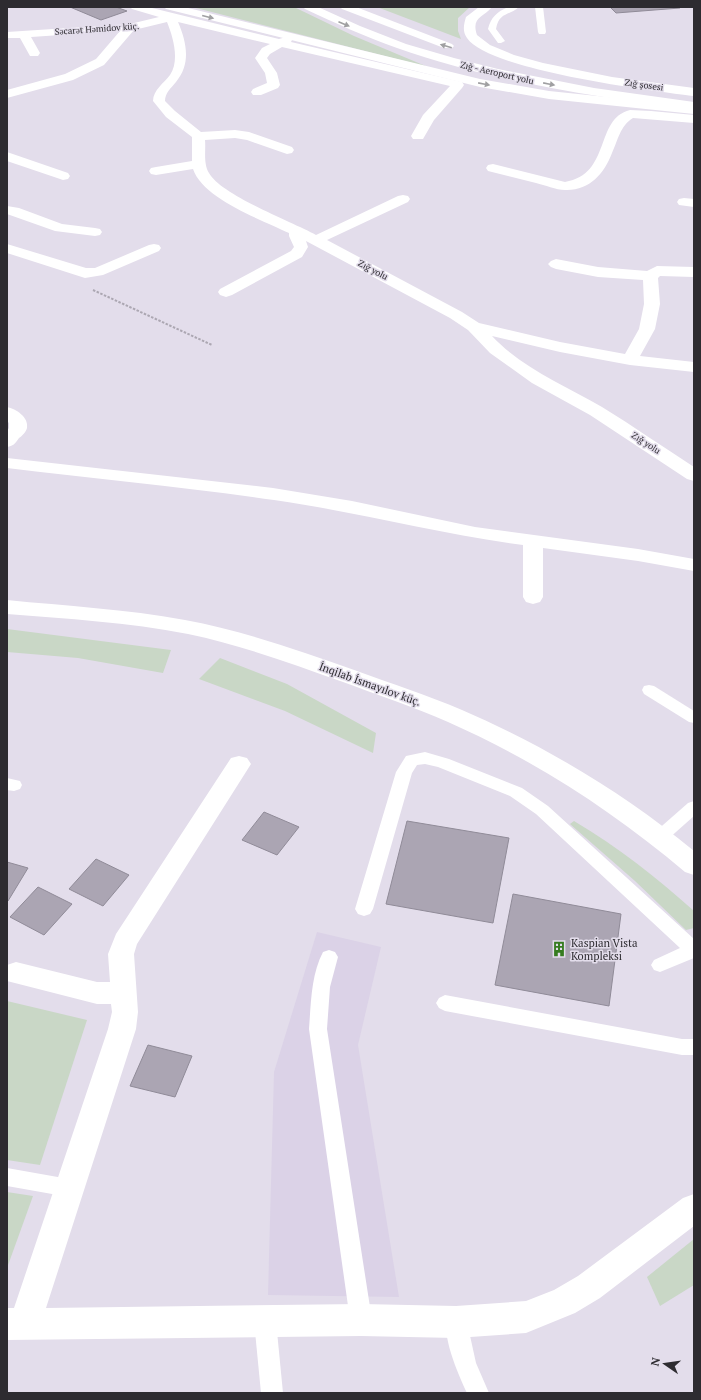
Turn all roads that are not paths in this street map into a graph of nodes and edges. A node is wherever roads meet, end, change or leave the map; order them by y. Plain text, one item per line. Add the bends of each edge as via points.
1 (136, 7) edge
2 (309, 7) edge
3 (346, 7) edge
4 (486, 7) edge
5 (515, 7) edge
6 (539, 7) edge
7 (170, 12) edge
8 (130, 27) junction
9 (542, 32) dead end
10 (24, 34) junction
11 (7, 35) edge
12 (292, 37) junction
13 (500, 41) dead end
14 (277, 43) junction
15 (460, 50) dead end
16 (34, 53) dead end
17 (474, 53) dead end
18 (594, 78) junction
19 (257, 92) dead end
20 (694, 92) edge
21 (7, 94) edge
22 (694, 106) edge
23 (694, 110) edge
24 (694, 119) edge
25 (198, 136) junction
26 (418, 136) dead end
27 (287, 150) dead end
28 (7, 156) edge
29 (198, 164) junction
30 (493, 168) dead end
31 (156, 171) dead end
32 (63, 176) dead end
33 (403, 199) dead end
34 (7, 210) edge
35 (298, 231) junction
36 (95, 232) dead end
37 (316, 240) junction
38 (7, 248) edge
39 (154, 248) dead end
40 (556, 264) dead end
41 (694, 272) edge
42 (650, 276) junction
43 (226, 292) dead end
44 (474, 327) junction
45 (630, 360) junction
46 (694, 366) edge
47 (7, 412) edge
48 (7, 442) edge
49 (7, 463) edge
50 (694, 475) edge
51 (533, 541) junction
52 (694, 565) edge
53 (533, 597) dead end
54 (7, 607) edge
55 (649, 690) dead end
56 (694, 718) edge
57 (240, 764) dead end
58 (694, 807) edge
59 (660, 836) junction
60 (694, 865) edge
61 (364, 908) dead end
62 (694, 950) edge
63 (329, 957) dead end
64 (660, 965) dead end
65 (16, 973) dead end
66 (123, 993) junction
67 (445, 1003) dead end
68 (694, 1047) edge
69 (7, 1177) edge
70 (69, 1188) junction
71 (694, 1208) edge
72 (361, 1320) junction
73 (265, 1321) junction
74 (456, 1322) junction
75 (16, 1324) edge
76 (272, 1393) edge
77 (478, 1393) edge

1 - 7 main road
2 -> 22 main road, Zığ - Aeroport yolu via 379,38 464,66 581,90
15 -> 3 main road, Zığ - Aeroport yolu
4 - 18 main road via 472,17 469,27 476,41 488,49
5 - 13 lane via 503,12 494,20 492,29
6 - 9 lane
7 - 8 main road, Səcarət Həmidov küç. via 157,22
7 -> 12 main road via 185,11
7 - 14 main road
7 - 25 main road via 178,34 180,65 174,78 159,94 159,100 163,107
8 - 10 main road, Səcarət Həmidov küç.
8 - 21 main road via 100,62 69,77
10 - 11 main road, Səcarət Həmidov küç.
10 - 16 main road
12 - 14 main road
12 -> 23 main road via 518,90
14 - 19 main road via 266,50 261,58 274,85
14 - 26 main road via 458,86 428,118
17 - 18 main road, Zığ - Aeroport yolu via 526,66
18 - 20 main road, Zığ şosesi
24 - 30 main road via 630,114 620,119 597,171 583,183 575,186 565,186
25 - 27 main road via 249,136
25 - 29 main road
28 - 32 main road
29 - 31 main road
29 - 35 main road, Zığ yolu via 204,177 214,187 234,200
33 - 37 main road
34 - 36 main road via 14,210 60,228
35 - 37 main road, Zığ yolu
35 - 43 main road via 296,236 301,246 297,254
37 - 44 main road, Zığ yolu
38 - 39 main road via 85,273 98,272
40 - 42 main road via 598,272
41 - 42 main road via 657,271
42 - 45 main road via 652,304 647,329
44 - 45 main road via 560,348
44 - 50 main road, Zığ yolu via 496,350 538,379 596,411
45 - 46 main road
47 - 48 main road via 18,422 18,429
49 - 51 main road via 273,494 352,507 475,534
51 - 52 main road
51 - 53 main road
54 - 59 main road, İnqilab İsmayılov küç. via 186,626 268,647 326,667 485,730 546,761
55 - 56 lane
57 - 66 main road via 125,941 121,954
58 - 59 lane
59 - 60 main road, İnqilab İsmayılov küç.
61 - 62 lane via 404,772 412,760 425,758 516,792 542,810
62 - 64 lane
63 - 72 lane via 321,987 318,1029
65 - 66 main road via 97,993
66 - 70 main road via 125,1012 122,1029
67 - 68 lane via 682,1047
69 - 70 lane
70 - 75 main road
71 - 74 main road via 589,1287 564,1302 526,1317
72 - 73 main road
72 - 74 main road
73 - 75 main road
73 - 76 lane
74 - 77 lane via 466,1364

